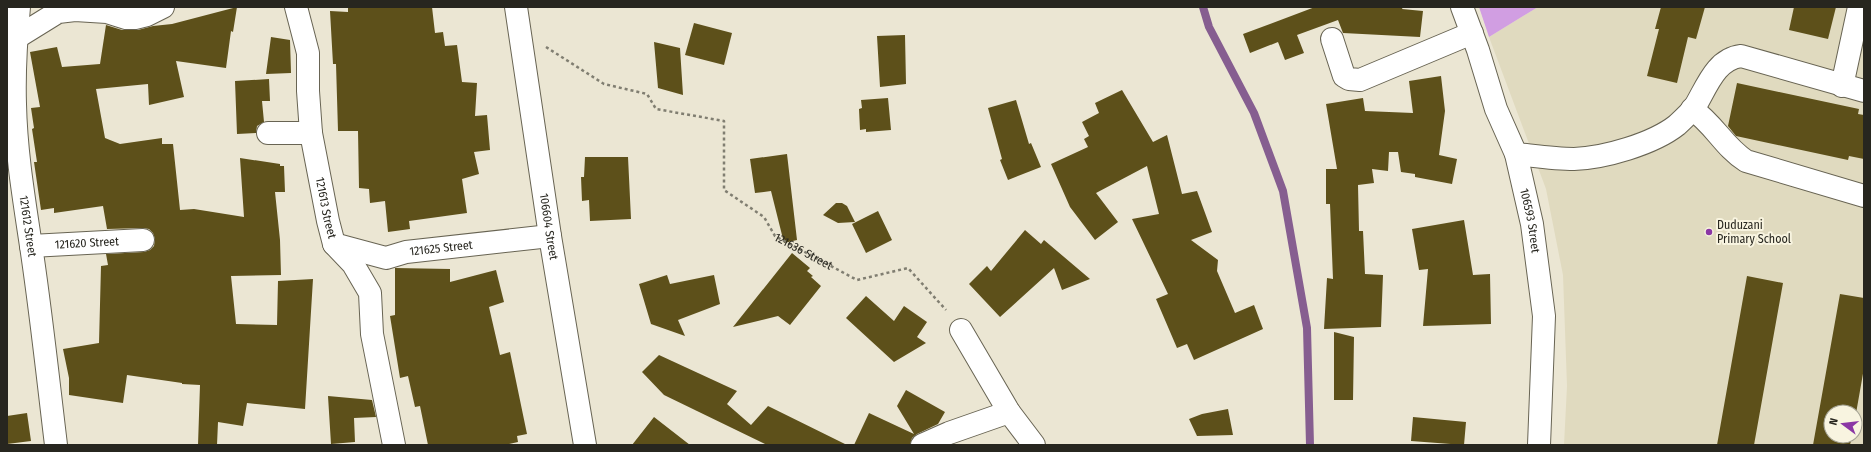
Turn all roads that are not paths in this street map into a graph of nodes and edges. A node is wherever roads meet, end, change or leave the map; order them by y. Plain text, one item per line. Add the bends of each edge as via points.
1 (19, 7) edge
2 (163, 7) edge
3 (296, 7) edge
4 (516, 7) edge
5 (1462, 7) edge
6 (1859, 7) edge
7 (1472, 33) junction
8 (16, 38) junction
9 (1332, 39) dead end
10 (1842, 86) junction
11 (1864, 91) edge
12 (1692, 109) junction
13 (268, 133) dead end
14 (311, 133) junction
15 (1516, 154) junction
16 (1864, 196) edge
17 (550, 236) junction
18 (143, 240) dead end
19 (334, 244) junction
20 (31, 246) junction
21 (386, 258) junction
22 (370, 293) junction
23 (961, 330) road end
24 (1010, 412) junction
25 (56, 445) edge
26 (394, 445) edge
27 (585, 445) edge
28 (922, 445) edge
29 (1034, 445) edge
30 (1539, 445) edge

1 - 8 street, 121612 Street
2 - 8 street via 135,18 101,11 58,12
3 - 14 street, 121613 Street via 308,53
4 - 17 street, 106604 Street
5 - 7 street, 106593 Street
6 - 10 street
7 - 9 street via 1360,80 1344,76
7 - 15 street, 106593 Street via 1496,109
8 - 20 street, 121612 Street via 15,104 18,151
10 - 11 street
10 - 12 street via 1740,56 1720,65
12 - 15 street via 1666,133 1630,148 1575,159
12 - 16 street via 1710,124 1730,149 1746,161
13 - 14 street
14 - 19 street, 121613 Street
15 - 30 street, 106593 Street via 1532,224 1544,316
17 - 21 street, 121625 Street via 406,252
17 - 27 street, 106604 Street
18 - 20 street, 121620 Street
19 - 21 street
19 - 22 street, 121613 Street via 353,264
20 - 25 street, 121612 Street
21 - 22 street
22 - 26 street, 121613 Street via 372,334
23 - 24 street
24 - 28 street
24 - 29 street

